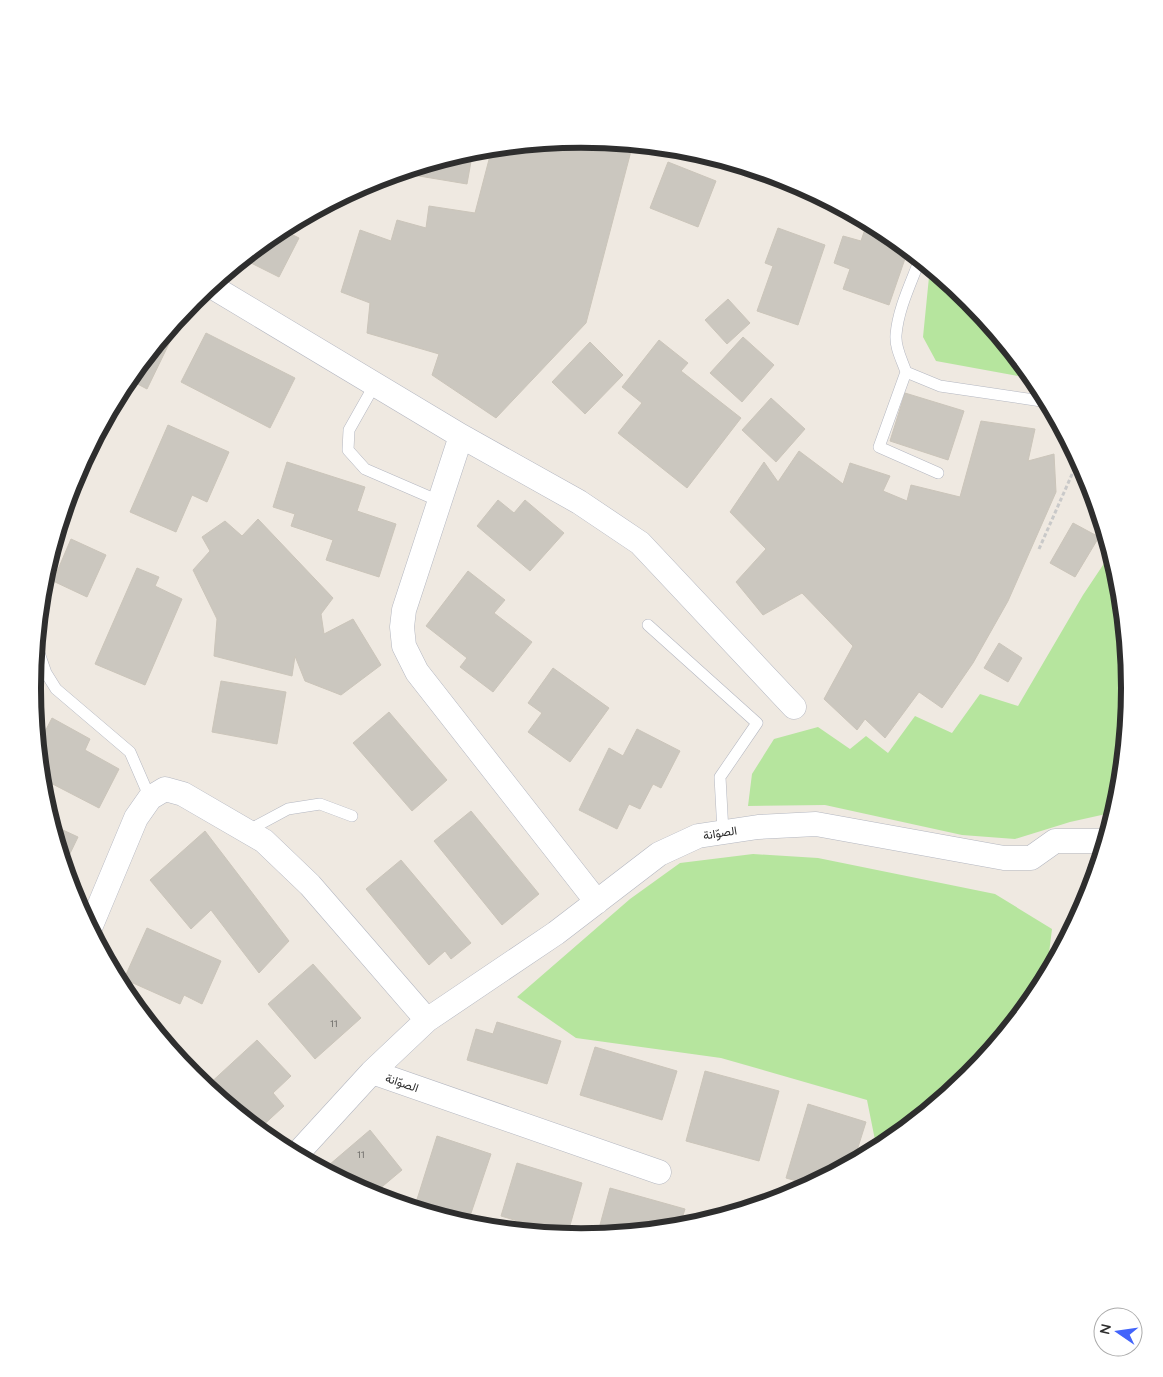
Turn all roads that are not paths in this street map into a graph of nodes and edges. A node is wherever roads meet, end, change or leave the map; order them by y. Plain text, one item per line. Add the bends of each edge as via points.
1 (917, 266) edge
2 (217, 290) edge
3 (906, 372) junction
4 (375, 384) junction
5 (1039, 401) edge
6 (461, 436) junction
7 (938, 473) dead end
8 (440, 501) junction
9 (648, 625) dead end
10 (42, 660) edge
11 (794, 707) dead end
12 (150, 798) junction
13 (352, 816) dead end
14 (246, 831) junction
15 (723, 832) junction
16 (1099, 841) edge
17 (597, 902) junction
18 (94, 920) edge
19 (427, 1020) junction
20 (372, 1072) junction
21 (301, 1150) edge
22 (659, 1172) dead end

1 - 3 lane via 896,335 898,352
2 - 4 street
3 - 5 lane via 940,386
3 - 7 lane via 879,447
4 - 6 street
4 - 8 lane via 349,430 348,450 365,469
6 - 8 street
6 - 11 street via 579,502 640,543
8 - 17 street via 404,610 404,646 417,672
9 - 15 lane via 757,723 720,777
10 - 12 lane via 56,690 130,752
12 - 14 street via 165,790 183,794
12 - 18 street via 136,818
13 - 14 lane via 320,804 288,809
14 - 19 street via 264,841 310,885
15 - 16 street, الصوّانة via 816,824 1004,858 1031,858 1055,840
15 - 17 street, الصوّانة via 698,836 659,854
17 - 19 street, الصوّانة via 556,934
19 - 20 street, الصوّانة
20 - 21 street, الصوّانة
20 - 22 street, الصوّانة

